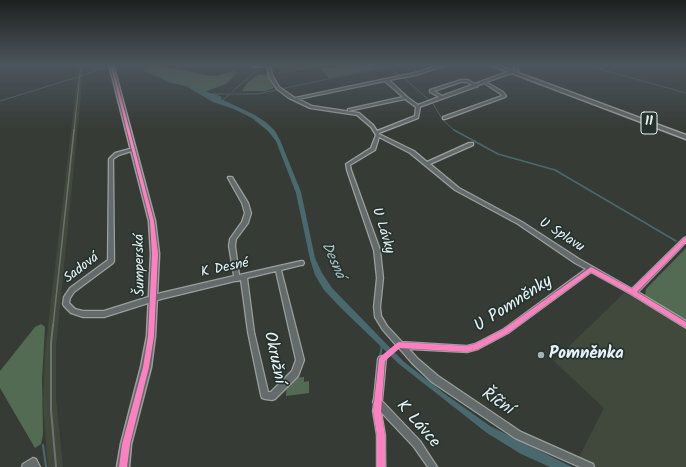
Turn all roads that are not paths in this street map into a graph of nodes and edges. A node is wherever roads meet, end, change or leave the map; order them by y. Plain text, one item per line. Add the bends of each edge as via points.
1 (117, 86) edge
2 (278, 86) edge
3 (358, 86) edge
4 (392, 86) edge
5 (445, 86) edge
6 (476, 86) edge
7 (490, 86) edge
8 (551, 86) edge
9 (406, 98) junction
10 (442, 98) junction
11 (294, 99) junction
12 (418, 107) junction
13 (345, 111) junction
14 (444, 118) dead end
15 (377, 133) junction
16 (686, 137) edge
17 (471, 144) dead end
18 (133, 149) junction
19 (426, 164) junction
20 (230, 178) dead end
21 (686, 239) edge
22 (301, 263) dead end
23 (278, 269) junction
24 (591, 269) junction
25 (241, 278) junction
26 (633, 292) junction
27 (154, 298) junction
28 (686, 325) edge
29 (399, 345) junction
30 (382, 359) dead end
31 (377, 406) junction
32 (26, 467) edge
33 (36, 467) edge
34 (123, 467) edge
35 (381, 467) edge
36 (432, 467) edge
37 (590, 467) edge

1 - 18 street, Šumperská
2 - 11 street, U Splavu
3 - 11 street
4 - 9 street
5 - 10 street via 431,91
6 - 10 street
7 - 14 street via 504,96
8 - 16 main road, 11
9 - 12 street
9 - 13 street
10 - 12 street
11 - 13 street, U Splavu via 311,107
12 - 15 street via 417,118
13 - 15 street, U Splavu via 358,114
15 - 19 street, U Splavu via 412,152
15 - 29 street, U Lávky via 375,147 348,164 379,260 378,317
17 - 19 street
18 - 27 street, Šumperská via 153,230
18 - 27 street, Sadová via 117,154 111,159 111,261 72,290 66,304 73,311 83,314 104,314
19 - 24 street, U Splavu via 457,189 520,223
20 - 25 street via 245,202 248,214 232,246
21 - 26 street
22 - 23 street, K Desné
23 - 25 street, K Desné
23 - 25 street, Okružní via 300,360 295,372 272,396 265,395
24 - 26 street, U Splavu
24 - 29 street, U Pomněnky via 512,327 476,347 467,349
25 - 27 street, K Desné
26 - 28 street, U Splavu
27 - 34 street, Šumperská via 146,367 126,444
29 - 37 street, Říční via 435,379 518,435
30 - 31 street, K Lávce
31 - 35 street, K Lávce via 381,435
31 - 36 street, K Lávce via 417,444
32 - 33 street via 33,462

